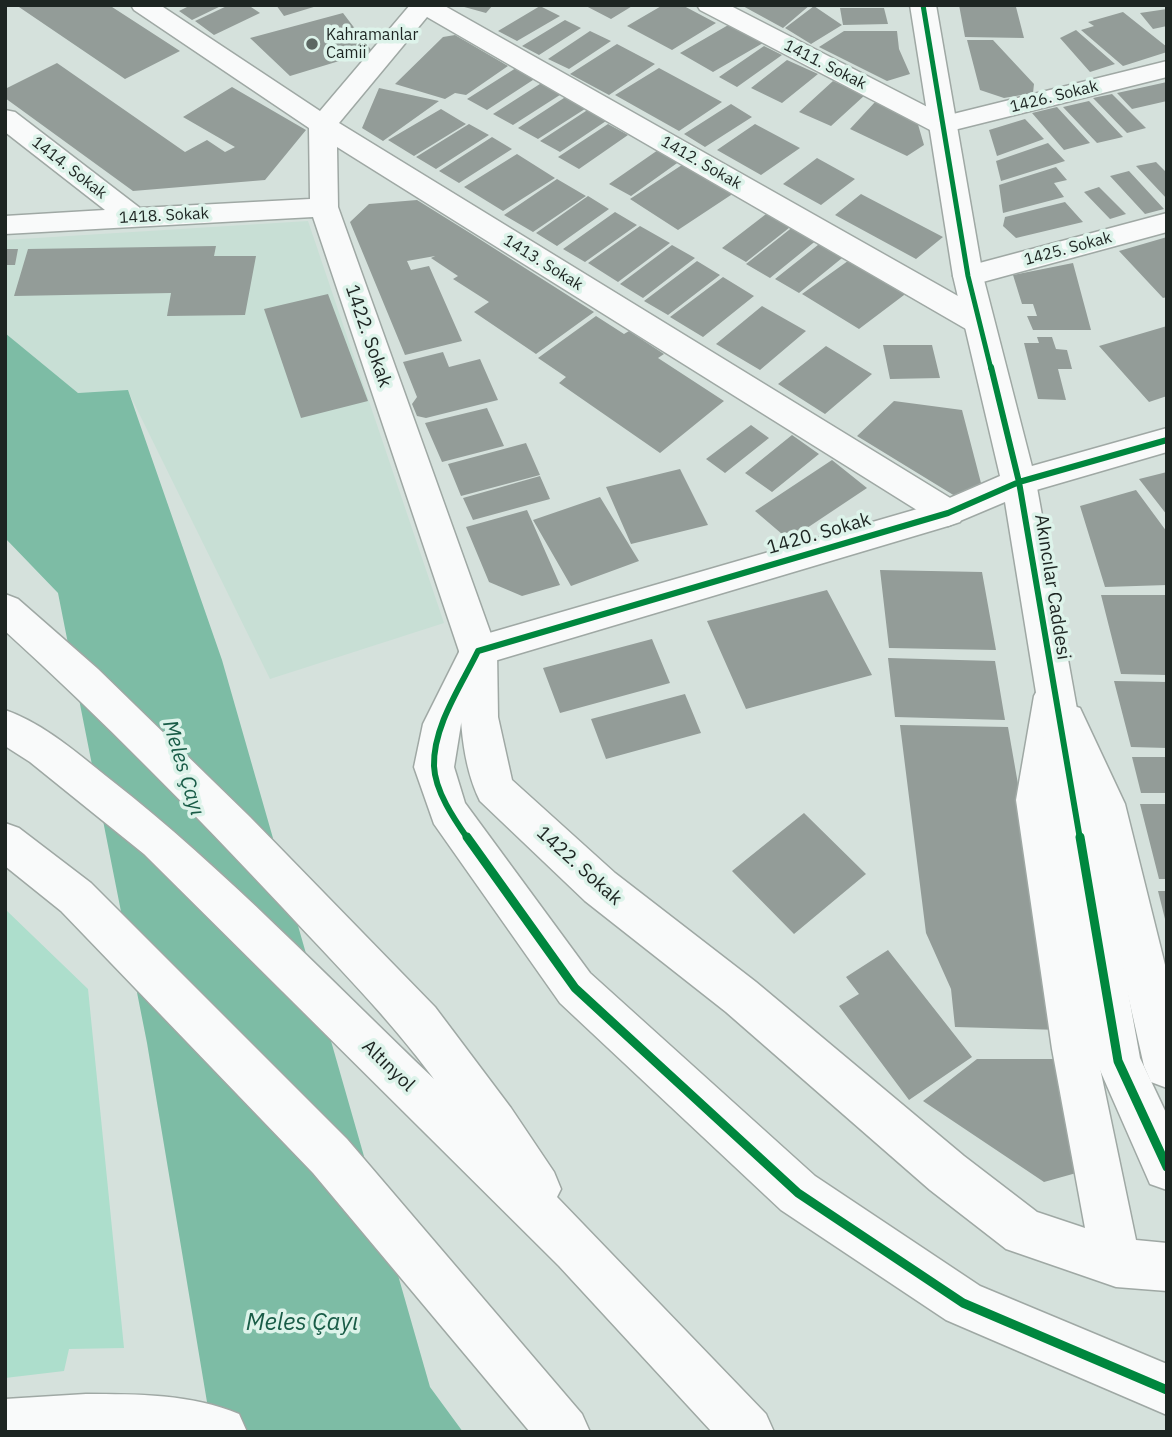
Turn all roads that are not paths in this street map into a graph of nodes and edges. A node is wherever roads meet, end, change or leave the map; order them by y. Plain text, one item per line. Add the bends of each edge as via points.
1 (143, 5) edge
2 (424, 5) edge
3 (709, 5) edge
4 (923, 5) edge
5 (1167, 69) edge
6 (5, 118) edge
7 (323, 125) junction
8 (942, 125) junction
9 (324, 207) junction
10 (134, 217) junction
11 (1167, 222) edge
12 (5, 225) edge
13 (968, 276) junction
14 (977, 321) junction
15 (1167, 440) edge
16 (1019, 482) junction
17 (948, 513) junction
18 (5, 609) edge
19 (478, 651) junction
20 (1054, 694) junction
21 (5, 726) edge
22 (5, 841) edge
23 (1167, 1066) edge
24 (1167, 1167) edge
25 (576, 1249) junction
26 (1116, 1263) junction
27 (1167, 1266) edge
28 (1167, 1390) edge
29 (5, 1425) edge
30 (221, 1432) edge
31 (564, 1432) edge
32 (748, 1432) edge

1 - 7 main road, 1413. Sokak
2 - 7 main road
2 - 14 main road, 1412. Sokak
3 - 8 main road, 1411. Sokak
4 - 8 main road, Akıncılar Caddesi
5 - 8 main road, 1426. Sokak
6 - 10 main road, 1414. Sokak
7 - 9 main road, 1422. Sokak
7 - 17 main road, 1413. Sokak
8 - 13 main road, Akıncılar Caddesi
9 - 10 main road, 1418. Sokak
9 - 19 main road, 1422. Sokak
10 - 12 main road, 1418. Sokak
11 - 13 main road, 1425. Sokak
13 - 14 main road, Akıncılar Caddesi
14 - 16 main road, Akıncılar Caddesi
15 - 16 main road, 1420. Sokak
16 - 17 main road, 1420. Sokak
16 - 20 main road, Akıncılar Caddesi
17 - 19 main road, 1420. Sokak
18 - 25 main road via 85,680 419,1022 495,1124
19 - 26 main road, 1422. Sokak via 479,717 494,789 600,887 741,997 1023,1232
19 - 28 main road via 442,724 434,767 448,811 575,988 798,1194 964,1303
20 - 23 main road via 1105,804
20 - 24 main road, Akıncılar Caddesi via 1118,1061
20 - 26 main road via 1035,800 1074,1049
21 - 25 main road, Altınyol via 44,750 158,841
22 - 31 main road via 76,897 330,1156
25 - 32 main road, Altınyol
26 - 27 main road, 1422. Sokak
29 - 30 main road via 77,1418 181,1423

